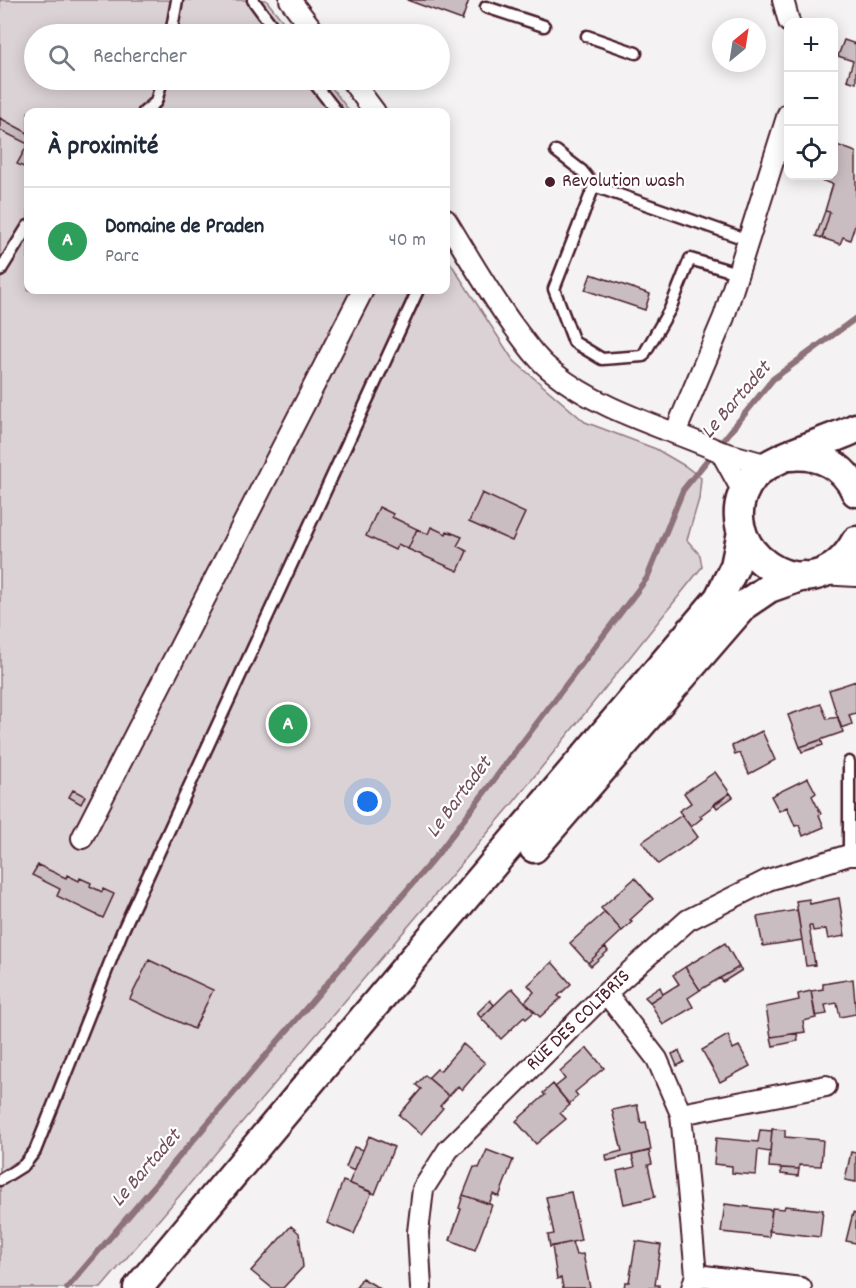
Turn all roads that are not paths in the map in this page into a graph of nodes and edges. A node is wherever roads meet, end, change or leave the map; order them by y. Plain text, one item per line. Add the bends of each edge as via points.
1 (177, 0) edge
2 (253, 0) edge
3 (290, 0) edge
4 (783, 0) edge
5 (486, 7) dead end
6 (788, 18) edge
7 (173, 24) edge
8 (271, 24) edge
9 (308, 24) edge
10 (544, 26) dead end
11 (587, 36) dead end
12 (636, 53) dead end
13 (159, 90) edge
14 (320, 90) edge
15 (358, 90) edge
16 (149, 108) edge
17 (334, 108) edge
18 (372, 108) edge
19 (785, 126) edge
20 (556, 151) dead end
21 (594, 186) junction
22 (450, 231) edge
23 (24, 232) edge
24 (748, 240) junction
25 (0, 271) edge
26 (737, 273) junction
27 (361, 294) edge
28 (416, 294) edge
29 (856, 428) edge
30 (675, 433) junction
31 (721, 452) junction
32 (776, 461) junction
33 (856, 492) edge
34 (744, 494) junction
35 (742, 532) junction
36 (856, 541) edge
37 (810, 575) junction
38 (856, 576) edge
39 (849, 762) dead end
40 (82, 838) dead end
41 (852, 855) edge
42 (606, 993) junction
43 (826, 1086) dead end
44 (681, 1114) junction
45 (273, 1128) junction
46 (0, 1180) edge
47 (694, 1282) edge
48 (138, 1288) edge
49 (421, 1288) edge
50 (801, 1288) edge

1 - 7 lane
2 - 8 lane
3 - 9 street
4 - 6 street
5 - 10 lane
11 - 12 lane
13 - 16 lane via 156,102
14 - 17 lane
15 - 18 street
19 - 24 street
20 - 21 lane
21 - 24 lane
21 - 26 lane via 554,289 574,342 602,359 643,356 670,309 690,258
22 - 30 street via 497,304 552,372 633,418
23 - 25 lane
24 - 26 street
26 - 30 street via 724,317
27 - 40 street
28 - 46 lane via 122,932 35,1151 24,1165
29 - 32 main road
30 - 31 street
31 - 32 street
31 - 34 street
32 - 33 main road via 804,455 822,459 839,468
32 - 34 main road via 753,477
34 - 35 main road via 740,512
35 - 37 main road via 763,563 780,573
35 - 45 main road via 735,566 719,598
36 - 37 main road via 835,567
37 - 38 street
37 - 45 main road via 769,588 736,613 482,907
39 - 41 lane
41 - 42 street, RUE DES COLIBRIS via 768,880 688,920
42 - 44 street via 657,1059
42 - 49 street, RUE DES COLIBRIS via 448,1150 423,1189 418,1232
43 - 44 street
44 - 47 street
45 - 48 main road
47 - 50 street

